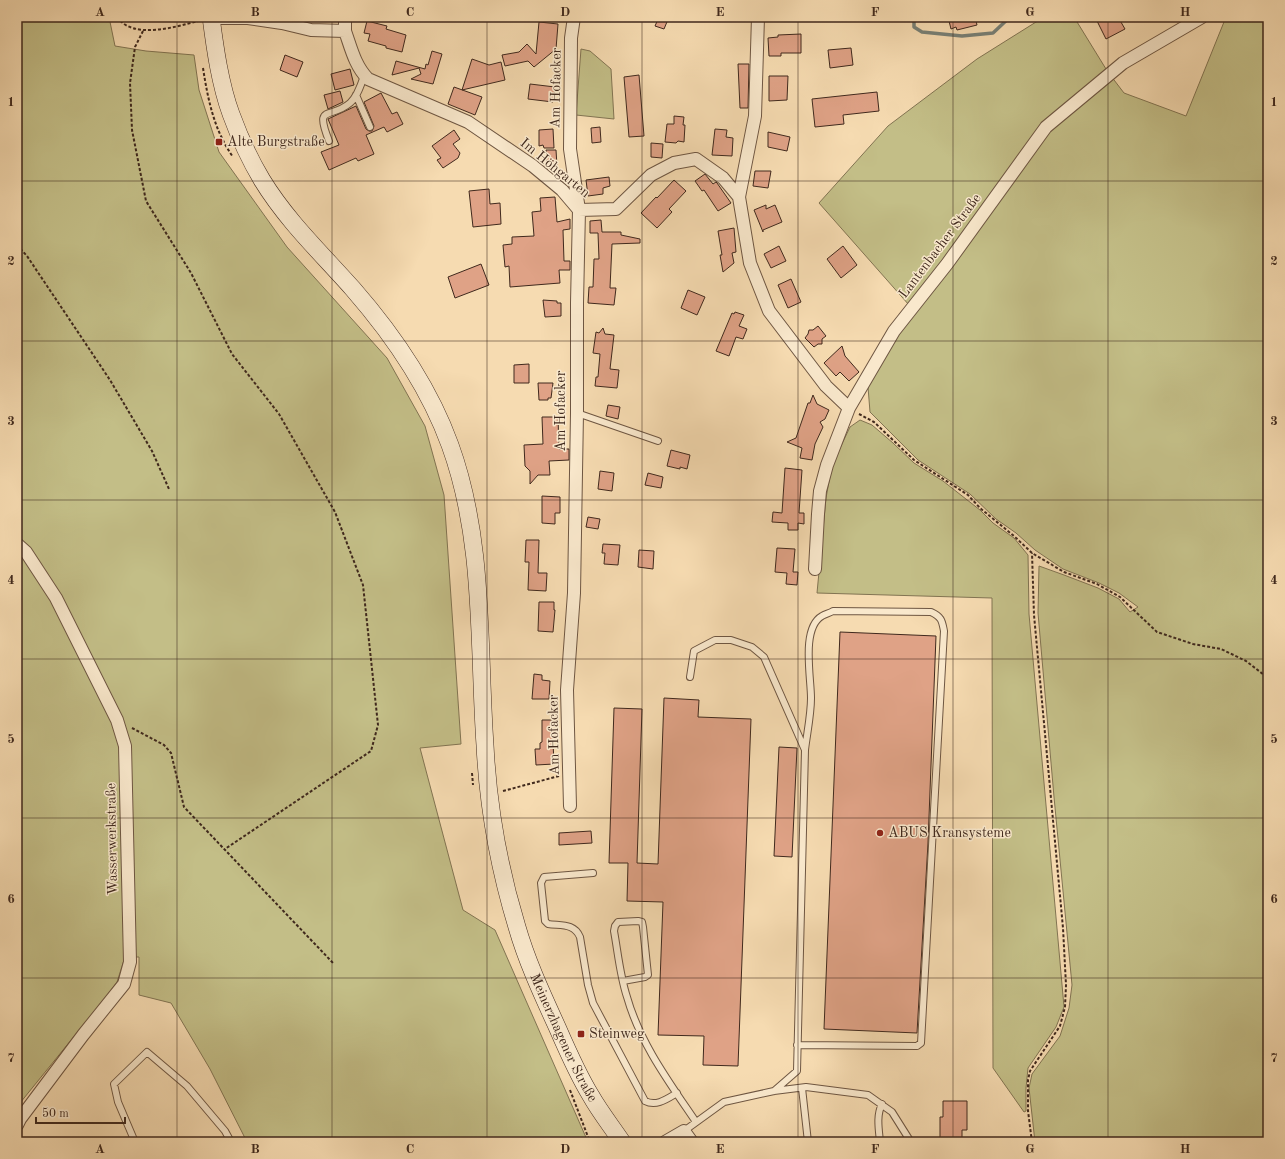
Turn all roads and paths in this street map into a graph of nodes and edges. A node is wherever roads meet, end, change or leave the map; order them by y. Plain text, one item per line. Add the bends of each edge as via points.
1 (117, 17) edge
2 (345, 17) edge
3 (574, 17) edge
4 (758, 17) edge
5 (1202, 17) edge
6 (203, 18) edge
7 (142, 30) junction
8 (345, 31) junction
9 (203, 66) dead end
10 (364, 76) junction
11 (356, 95) junction
12 (370, 127) dead end
13 (329, 141) dead end
14 (235, 162) dead end
15 (739, 197) junction
16 (579, 210) junction
17 (17, 245) edge
18 (849, 408) junction
19 (576, 413) junction
20 (658, 441) dead end
21 (169, 489) dead end
22 (17, 544) edge
23 (1032, 553) junction
24 (815, 569) dead end
25 (690, 677) dead end
26 (1268, 678) edge
27 (117, 720) junction
28 (805, 750) junction
29 (471, 770) dead end
30 (570, 772) junction
31 (473, 786) dead end
32 (490, 795) junction
33 (570, 806) dead end
34 (225, 849) junction
35 (593, 873) dead end
36 (334, 964) dead end
37 (623, 981) junction
38 (797, 1045) junction
39 (568, 1086) dead end
40 (802, 1088) junction
41 (774, 1091) junction
42 (677, 1093) junction
43 (882, 1104) junction
44 (696, 1122) junction
45 (17, 1125) edge
46 (684, 1131) junction
47 (135, 1142) edge
48 (230, 1142) edge
49 (590, 1142) edge
50 (622, 1142) edge
51 (665, 1142) edge
52 (692, 1142) edge
53 (808, 1142) edge
54 (880, 1142) edge
55 (909, 1142) edge
56 (1032, 1142) edge

1 - 7 path via 131,28
2 - 8 street
3 - 16 street, Am Hofacker via 571,38 570,149
4 - 15 street via 755,116
5 - 18 street, Lantenbacher Straße via 1122,63 1046,127 947,264 894,331
6 - 7 path
6 - 8 street via 248,18 311,30
6 - 32 main road, Meinerzhagener Straße via 230,112 262,180 297,228 397,343 421,384 450,445 464,497 476,565 485,746
7 - 34 path via 136,47 130,83 132,130 146,201 191,273 232,354 279,414 335,512 363,585 378,725 371,751
8 - 10 street via 354,60
9 - 14 path via 210,107 223,143
10 - 11 lane
10 - 16 street, Im Höhgarten via 468,122 533,166 562,190
11 - 12 lane
11 - 13 lane via 345,106 324,116 323,126
15 - 16 street, Im Höhgarten via 723,178 696,158 674,163 650,175 616,208
15 - 18 street via 750,263 769,311 826,386
16 - 19 street, Am Hofacker
17 - 21 path via 110,380 152,451
18 - 23 path via 874,422 914,460 968,495
18 - 24 street, Lantenbacher Straße via 820,491
19 - 20 lane
19 - 30 street, Am Hofacker via 574,593 567,690
22 - 27 street, Wasserwerkstraße via 26,552 56,598
23 - 26 path via 1064,572 1097,584 1120,597 1157,632 1193,644 1221,648 1246,661
23 - 56 path via 1034,615 1066,984 1066,1008 1060,1026 1030,1071 1028,1080
25 - 28 lane via 694,651 715,640 731,640 752,647 764,657
27 - 34 path via 164,745 171,753 184,807
27 - 45 street, Wasserwerkstraße via 125,746 130,962 124,984
28 - 38 lane
28 - 38 lane via 811,698 808,648 810,634 821,616 833,611 931,612 938,615 944,632 921,1043 917,1046
29 - 31 path
30 - 32 path
30 - 33 street, Am Hofacker
32 - 50 main road, Meinerzhagener Straße via 501,867 517,928 539,986 591,1096
34 - 36 path
35 - 42 lane via 544,877 541,883 545,921 548,924 572,927 578,931 594,1003 645,1102 660,1103
37 - 37 lane via 614,926 618,922 642,922 648,975
37 - 42 lane via 626,996 650,1053
38 - 41 lane via 797,1071
39 - 49 path
40 - 41 lane
40 - 43 lane via 868,1095
40 - 53 lane
41 - 44 lane via 724,1102
42 - 44 lane
43 - 54 lane via 879,1110
43 - 55 lane via 892,1112
44 - 46 lane
46 - 51 street
46 - 52 street
47 - 48 lane via 118,1102 114,1084 147,1052 187,1086 225,1131

